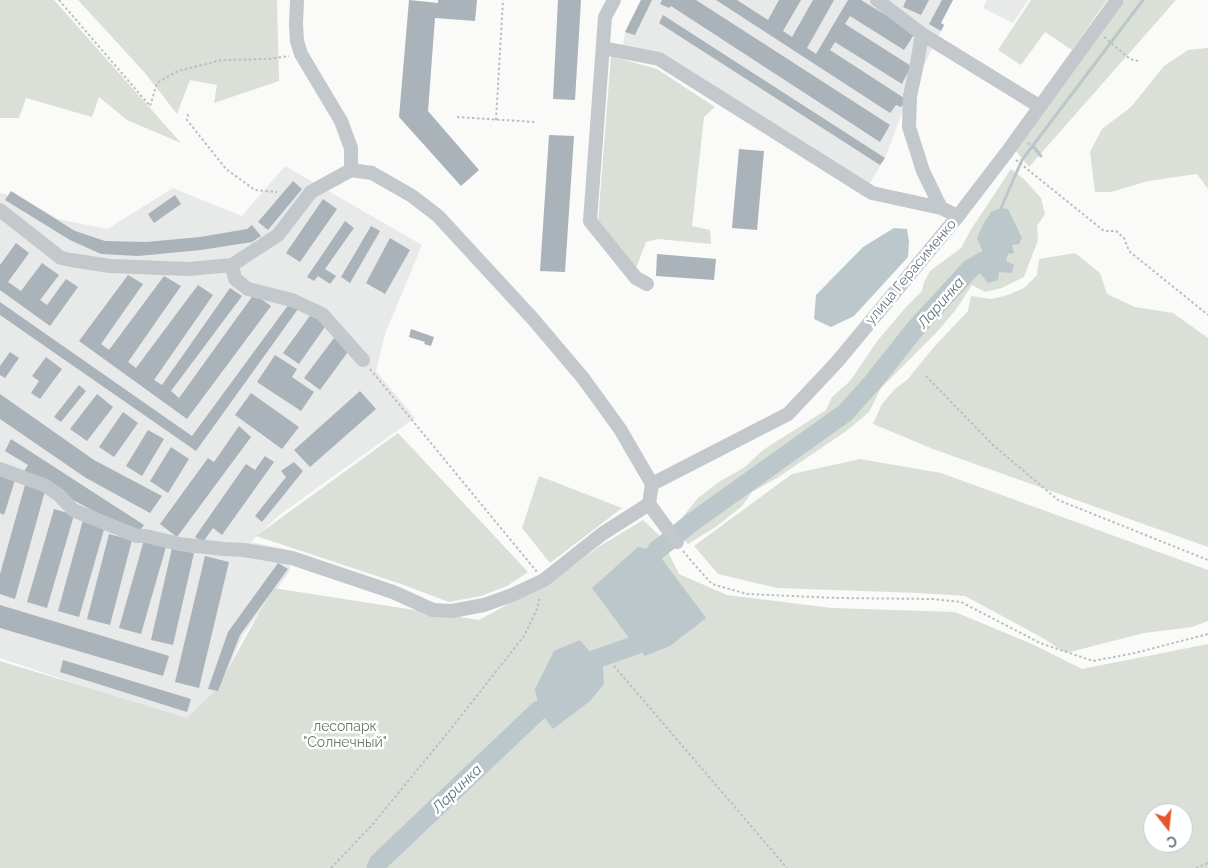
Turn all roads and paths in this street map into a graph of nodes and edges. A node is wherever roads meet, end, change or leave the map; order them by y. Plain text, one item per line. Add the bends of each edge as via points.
1 (59, 0) edge
2 (297, 0) edge
3 (503, 0) edge
4 (614, 0) edge
5 (877, 0) edge
6 (1117, 0) edge
7 (922, 34) junction
8 (1109, 40) dead end
9 (603, 48) junction
10 (301, 54) junction
11 (1138, 61) dead end
12 (1039, 106) junction
13 (188, 114) dead end
14 (457, 117) dead end
15 (496, 120) junction
16 (535, 122) dead end
17 (1029, 144) dead end
18 (1041, 156) dead end
19 (1018, 161) dead end
20 (350, 170) junction
21 (277, 192) dead end
22 (941, 208) junction
23 (0, 210) edge
24 (958, 216) junction
25 (232, 265) junction
26 (647, 284) dead end
27 (1208, 315) edge
28 (363, 360) joint
29 (926, 376) dead end
30 (0, 470) edge
31 (652, 484) junction
32 (649, 504) junction
33 (674, 538) joint
34 (1208, 560) edge
35 (544, 580) junction
36 (1208, 634) edge
37 (614, 666) dead end
38 (1208, 864) edge
39 (331, 868) edge
40 (787, 868) edge
41 (1196, 868) edge

1 - 10 path via 150,106 157,83 178,70 222,60 269,59
2 - 10 street via 297,41
3 - 15 path
4 - 9 street via 605,17
5 - 7 street
6 - 12 street, улица Герасименко
7 - 12 street
7 - 22 street via 910,96 909,127 923,171
8 - 11 path via 1130,59
9 - 22 street via 659,59 872,192
9 - 26 street via 590,221 636,278
10 - 20 street via 341,121 351,148
12 - 24 street, улица Герасименко
13 - 21 path via 187,120 226,169 255,190
14 - 15 path
15 - 16 path
17 - 18 path
19 - 27 path via 1104,231 1116,231 1124,238 1129,251
20 - 25 street via 311,192 278,235
20 - 31 street via 372,173 412,196 438,216 533,319 582,378 620,429
22 - 24 street
23 - 25 street via 61,258 110,266 188,269
24 - 31 street, улица Герасименко via 837,362 788,414
25 - 28 street via 235,279 248,289 292,300 322,314
28 - 35 path
29 - 34 path via 993,445 1058,500
30 - 35 street via 44,486 74,510 137,536 292,558 393,592 433,610 452,611 484,605
31 - 32 street
32 - 33 street
32 - 35 street via 602,534
33 - 36 path via 712,584 747,594 961,602 1040,643 1093,661
35 - 39 path via 537,609 524,636 372,825
37 - 40 path
38 - 41 path

